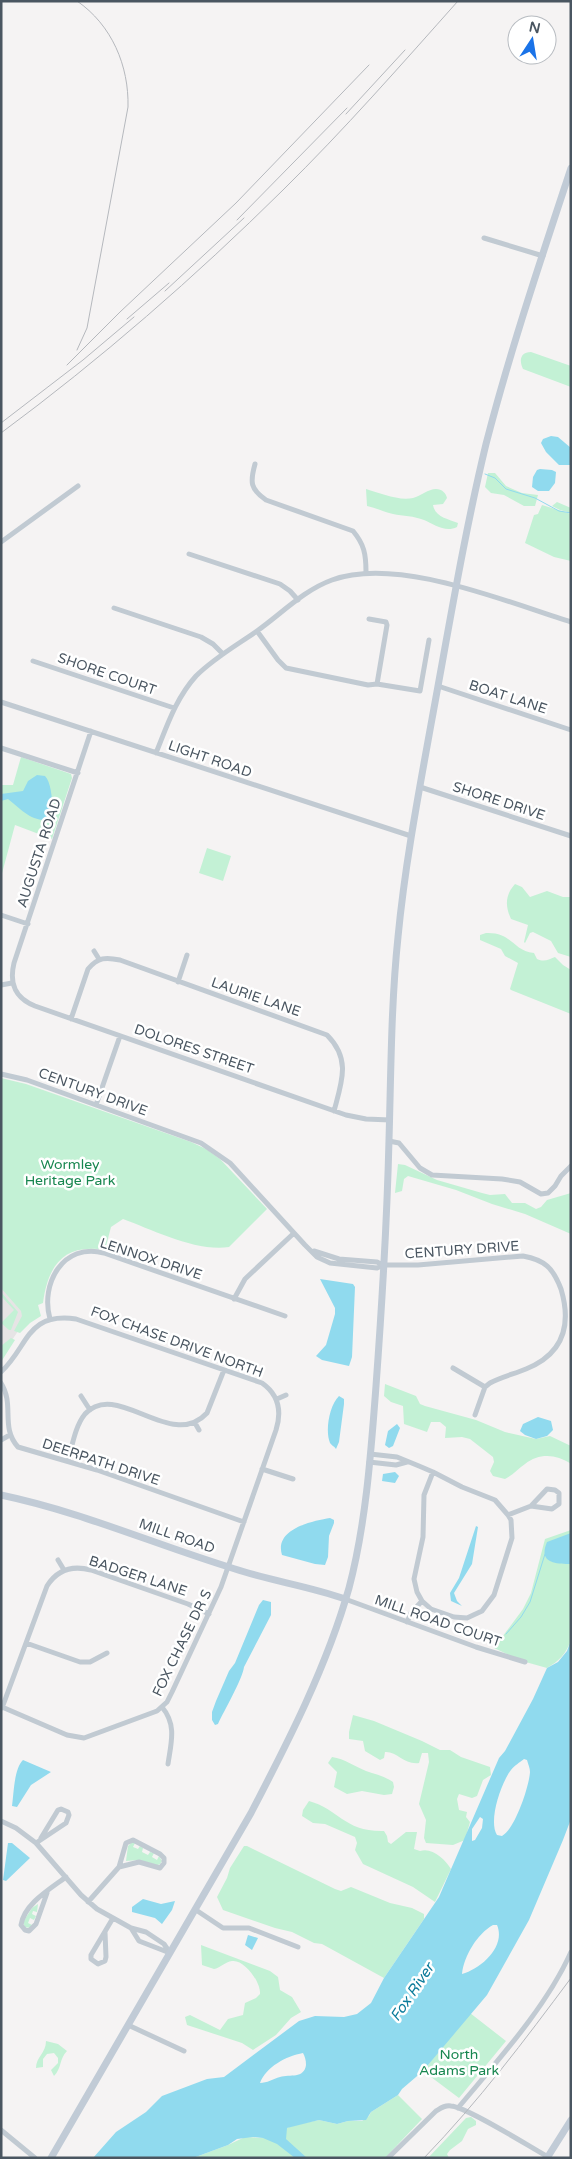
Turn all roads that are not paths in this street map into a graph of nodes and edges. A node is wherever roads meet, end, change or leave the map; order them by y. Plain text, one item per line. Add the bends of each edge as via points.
1 (571, 168) edge
2 (484, 238) dead end
3 (542, 256) junction
4 (255, 464) dead end
5 (78, 486) dead end
6 (1, 542) edge
7 (189, 554) dead end
8 (366, 572) junction
9 (456, 586) junction
10 (298, 600) junction
11 (114, 608) dead end
12 (369, 619) dead end
13 (571, 622) edge
14 (257, 631) junction
15 (429, 640) dead end
16 (223, 654) junction
17 (33, 661) dead end
18 (377, 684) junction
19 (438, 686) junction
20 (1, 702) edge
21 (174, 708) junction
22 (571, 730) edge
23 (91, 731) junction
24 (1, 748) edge
25 (156, 753) junction
26 (78, 773) junction
27 (420, 787) junction
28 (411, 836) junction
29 (571, 836) edge
30 (1, 915) edge
31 (28, 924) junction
32 (94, 952) dead end
33 (188, 955) dead end
34 (99, 959) junction
35 (178, 982) junction
36 (12, 983) junction
37 (1, 984) edge
38 (71, 1019) junction
39 (120, 1036) junction
40 (1, 1074) edge
41 (96, 1105) junction
42 (334, 1111) junction
43 (390, 1120) junction
44 (389, 1141) junction
45 (571, 1166) edge
46 (294, 1233) junction
47 (383, 1265) junction
48 (234, 1299) junction
49 (285, 1316) dead end
50 (50, 1319) junction
51 (453, 1368) dead end
52 (224, 1370) junction
53 (1, 1372) edge
54 (1, 1382) edge
55 (485, 1387) junction
56 (286, 1395) dead end
57 (81, 1396) dead end
58 (277, 1399) junction
59 (90, 1410) junction
60 (474, 1415) dead end
61 (195, 1423) junction
62 (199, 1430) dead end
63 (8, 1436) junction
64 (1, 1440) edge
65 (370, 1454) junction
66 (68, 1461) junction
67 (369, 1462) junction
68 (408, 1462) junction
69 (262, 1469) junction
70 (433, 1472) junction
71 (292, 1479) dead end
72 (1, 1495) edge
73 (531, 1506) junction
74 (508, 1514) junction
75 (244, 1522) junction
76 (58, 1560) dead end
77 (228, 1567) junction
78 (64, 1570) junction
79 (345, 1599) junction
80 (422, 1601) junction
81 (209, 1614) junction
82 (407, 1622) junction
83 (26, 1643) junction
84 (107, 1653) dead end
85 (525, 1662) dead end
86 (162, 1707) junction
87 (2, 1708) edge
88 (168, 1764) dead end
89 (1, 1821) edge
90 (41, 1838) junction
91 (36, 1843) junction
92 (119, 1866) junction
93 (66, 1877) junction
94 (47, 1892) junction
95 (88, 1902) junction
96 (196, 1910) junction
97 (113, 1918) junction
98 (131, 1928) junction
99 (105, 1932) junction
100 (298, 1947) dead end
101 (571, 1952) edge
102 (170, 1953) junction
103 (128, 2025) junction
104 (184, 2051) dead end
105 (458, 2108) junction
106 (571, 2120) edge
107 (1, 2130) edge
108 (548, 2157) edge
109 (35, 2158) edge
110 (51, 2158) edge
111 (388, 2158) edge

1 - 3 main road
2 - 3 street
3 - 9 main road via 494,414
4 - 8 street via 252,488 266,500 353,531 366,553
5 - 6 street
7 - 10 street via 280,584
8 - 9 street via 402,575
8 - 10 street via 330,580
9 - 13 street
9 - 19 main road
10 - 14 street
11 - 16 street via 201,637
12 - 18 street via 386,622 387,625
14 - 16 street
14 - 18 street via 286,668 368,685
15 - 18 street via 420,691
16 - 21 street via 197,676
17 - 21 street, SHORE COURT
19 - 22 street, BOAT LANE
19 - 27 main road
20 - 23 street, LIGHT ROAD
21 - 25 street
23 - 25 street, LIGHT ROAD
23 - 26 street, AUGUSTA ROAD
24 - 26 street
25 - 28 street, LIGHT ROAD
26 - 31 street, AUGUSTA ROAD
27 - 28 main road
27 - 29 street, SHORE DRIVE
28 - 43 main road via 395,962
30 - 31 street
31 - 36 street, AUGUSTA ROAD via 13,969
32 - 34 street
33 - 35 street
34 - 35 street, LAURIE LANE via 120,960
34 - 38 street via 88,969
35 - 42 street, LAURIE LANE via 328,1035 342,1056 342,1082
36 - 37 street
36 - 38 street, DOLORES STREET via 27,1003
38 - 39 street, DOLORES STREET
39 - 41 street
39 - 42 street, DOLORES STREET
40 - 41 street, CENTURY DRIVE
41 - 46 street, CENTURY DRIVE via 186,1137 216,1152
42 - 43 street, DOLORES STREET via 361,1118
43 - 44 main road
44 - 45 street via 400,1143 420,1168 432,1175 520,1182 541,1194 556,1186
44 - 47 main road
46 - 47 street, CENTURY DRIVE via 323,1261 377,1268
46 - 48 street via 245,1279
47 - 55 street, CENTURY DRIVE via 523,1256 537,1259 550,1268 567,1309 568,1320 562,1342 536,1364
47 - 65 main road
48 - 49 street, LENNOX DRIVE
48 - 50 street, LENNOX DRIVE via 88,1250 72,1255 56,1271 48,1297
50 - 52 street, FOX CHASE DRIVE NORTH via 76,1319
50 - 53 street via 28,1333
51 - 55 street
52 - 58 street, FOX CHASE DRIVE NORTH via 262,1384
52 - 61 street via 210,1407
54 - 63 street via 6,1396 4,1420
55 - 60 street
56 - 58 street
57 - 59 street
58 - 69 street via 280,1416
59 - 61 street via 110,1405 174,1425
59 - 66 street via 80,1423
61 - 62 street
63 - 64 street
63 - 66 street, DEERPATH DRIVE via 25,1450
65 - 67 main road
65 - 68 street
66 - 75 street, DEERPATH DRIVE
67 - 68 street via 396,1465
67 - 79 main road
68 - 70 street
69 - 71 street
69 - 75 street
70 - 74 street via 495,1500
70 - 80 street via 424,1495 423,1537 414,1579
72 - 77 main road, MILL ROAD via 76,1514
73 - 73 street via 552,1509 559,1504 559,1493 547,1489
73 - 74 street
74 - 80 street via 512,1530 510,1548 494,1595 482,1611 467,1618 454,1617 431,1609
75 - 77 street
76 - 78 street
77 - 79 main road, MILL ROAD
77 - 81 street, FOX CHASE DR S
78 - 81 street, BADGER LANE via 91,1570
78 - 83 street via 48,1585
79 - 82 street, MILL ROAD COURT
79 - 96 main road via 316,1678 272,1772
80 - 82 street
81 - 86 street, FOX CHASE DR S
82 - 85 street, MILL ROAD COURT
83 - 84 street via 80,1662 90,1662
83 - 87 street
86 - 87 street, FOX CHASE DR S via 84,1738 67,1735
86 - 88 street via 172,1729
89 - 91 street
90 - 90 street via 66,1823 68,1812 58,1810
90 - 91 street
91 - 93 street
92 - 92 street via 139,1862 160,1868 164,1858 133,1840 126,1843
92 - 95 street
93 - 94 street
93 - 95 street
94 - 94 street via 25,1913 21,1925 25,1930 34,1927
95 - 97 street
96 - 100 street via 223,1928 249,1928
96 - 102 main road
97 - 98 street
97 - 99 street
98 - 102 street via 146,1932 164,1944
98 - 102 street via 139,1941
99 - 99 street via 91,1955 91,1960 98,1964 106,1957
101 - 105 street via 556,1982
102 - 103 main road
103 - 104 street
103 - 110 main road
105 - 108 street
105 - 111 street via 444,2106 436,2111
106 - 108 main road
107 - 109 street

